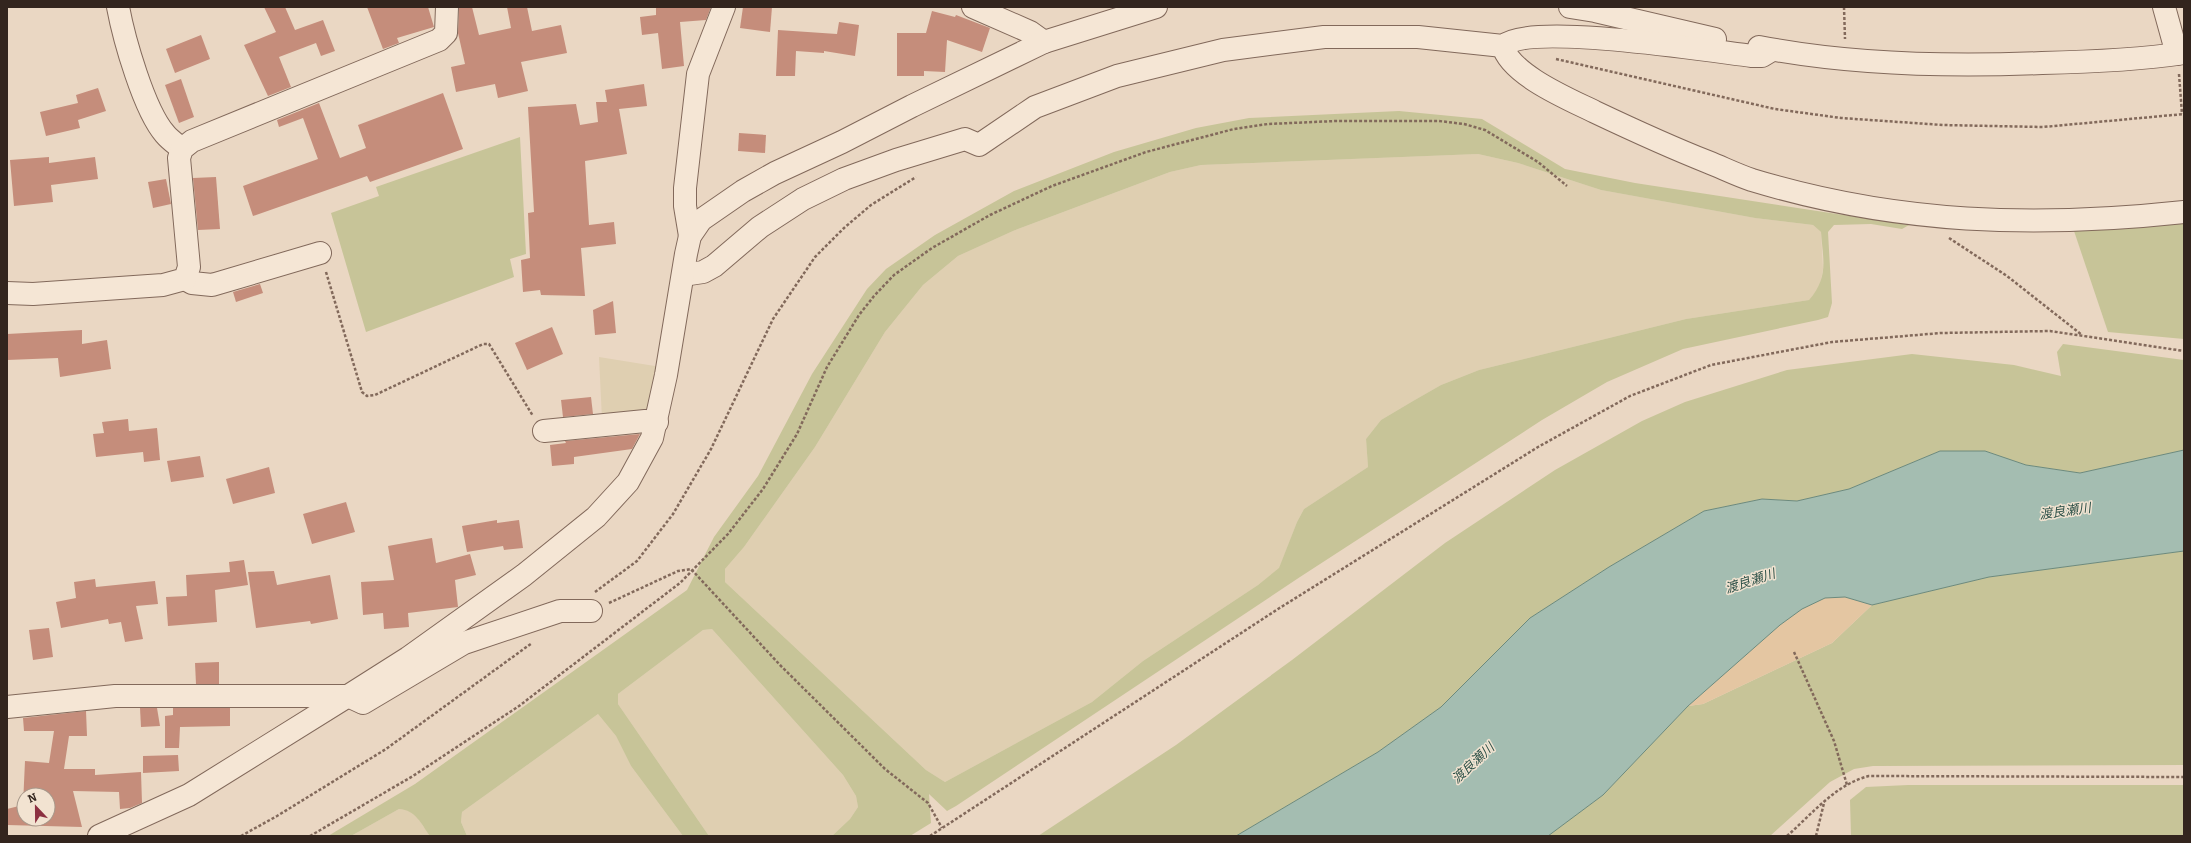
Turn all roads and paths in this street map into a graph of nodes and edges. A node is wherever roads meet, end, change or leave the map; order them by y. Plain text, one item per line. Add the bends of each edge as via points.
1 (118, 7) edge
2 (447, 7) edge
3 (724, 7) edge
4 (973, 7) edge
5 (1156, 7) edge
6 (1570, 7) edge
7 (2164, 7) edge
8 (1044, 42) junction
9 (1504, 46) junction
10 (1772, 50) junction
11 (2180, 53) edge
12 (1554, 58) dead end
13 (2183, 114) edge
14 (182, 149) junction
15 (1567, 186) dead end
16 (2184, 212) edge
17 (690, 236) junction
18 (1946, 236) dead end
19 (320, 253) joint
20 (682, 275) junction
21 (185, 279) junction
22 (7, 292) edge
23 (2084, 336) junction
24 (2184, 351) edge
25 (657, 422) junction
26 (544, 431) joint
27 (691, 569) junction
28 (591, 611) joint
29 (1794, 652) dead end
30 (348, 696) junction
31 (7, 707) edge
32 (2184, 777) edge
33 (1847, 785) junction
34 (1824, 802) junction
35 (942, 828) junction
36 (99, 836) edge
37 (310, 836) edge
38 (930, 836) edge
39 (1787, 836) edge
40 (1816, 836) edge

1 - 14 street via 129,53 144,95 165,134
2 - 14 street via 446,33 440,40 192,141
3 - 17 street via 698,74 685,188
4 - 8 street via 1030,32
5 - 8 street
6 - 10 street
7 - 11 street
8 - 17 street via 775,173 701,220
9 - 10 street via 1509,41 1539,37 1620,39 1752,56 1762,56
9 - 16 street via 1505,54 1511,60 1546,88 1654,140 1750,179 1806,195 1905,214 2010,222 2089,220
9 - 20 street via 1418,37 1324,37 1223,50 1117,76 1035,107 979,145 965,140 896,160 844,179 803,199 760,227 714,266 703,272
10 - 11 street via 1834,58 1920,64 2002,65 2068,63
11 - 13 path
12 - 13 path via 1775,109 1841,118 1943,125 2043,127
14 - 21 street via 179,158 189,267
15 - 27 path via 1538,162 1485,130 1464,124 1439,122 1368,121 1268,124 1234,129 1146,152 1052,186 990,215 932,248 894,275 874,296 859,314 827,367 797,434 763,489 728,534
17 - 20 street
18 - 23 path via 2007,276
19 - 21 street via 212,285 192,283
19 - 26 path via 362,392 367,396 375,395 483,344 489,344
20 - 25 street
21 - 22 street via 156,286 33,294
23 - 24 path
23 - 35 path via 2050,331 1956,333 1832,342 1711,365 1630,396 1538,447 1278,609
25 - 26 street
25 - 30 street via 644,455 628,482 596,518 524,575 408,658
27 - 28 path via 678,571
27 - 35 path via 807,692 885,768 928,803
27 - 37 path via 680,583 519,706 413,776
28 - 30 street via 560,611 464,643 363,703
29 - 33 path via 1834,741
30 - 31 street via 115,696
30 - 36 street via 189,795
32 - 33 path via 1869,776 1856,779
33 - 34 path
34 - 39 path
34 - 40 path
35 - 38 path

